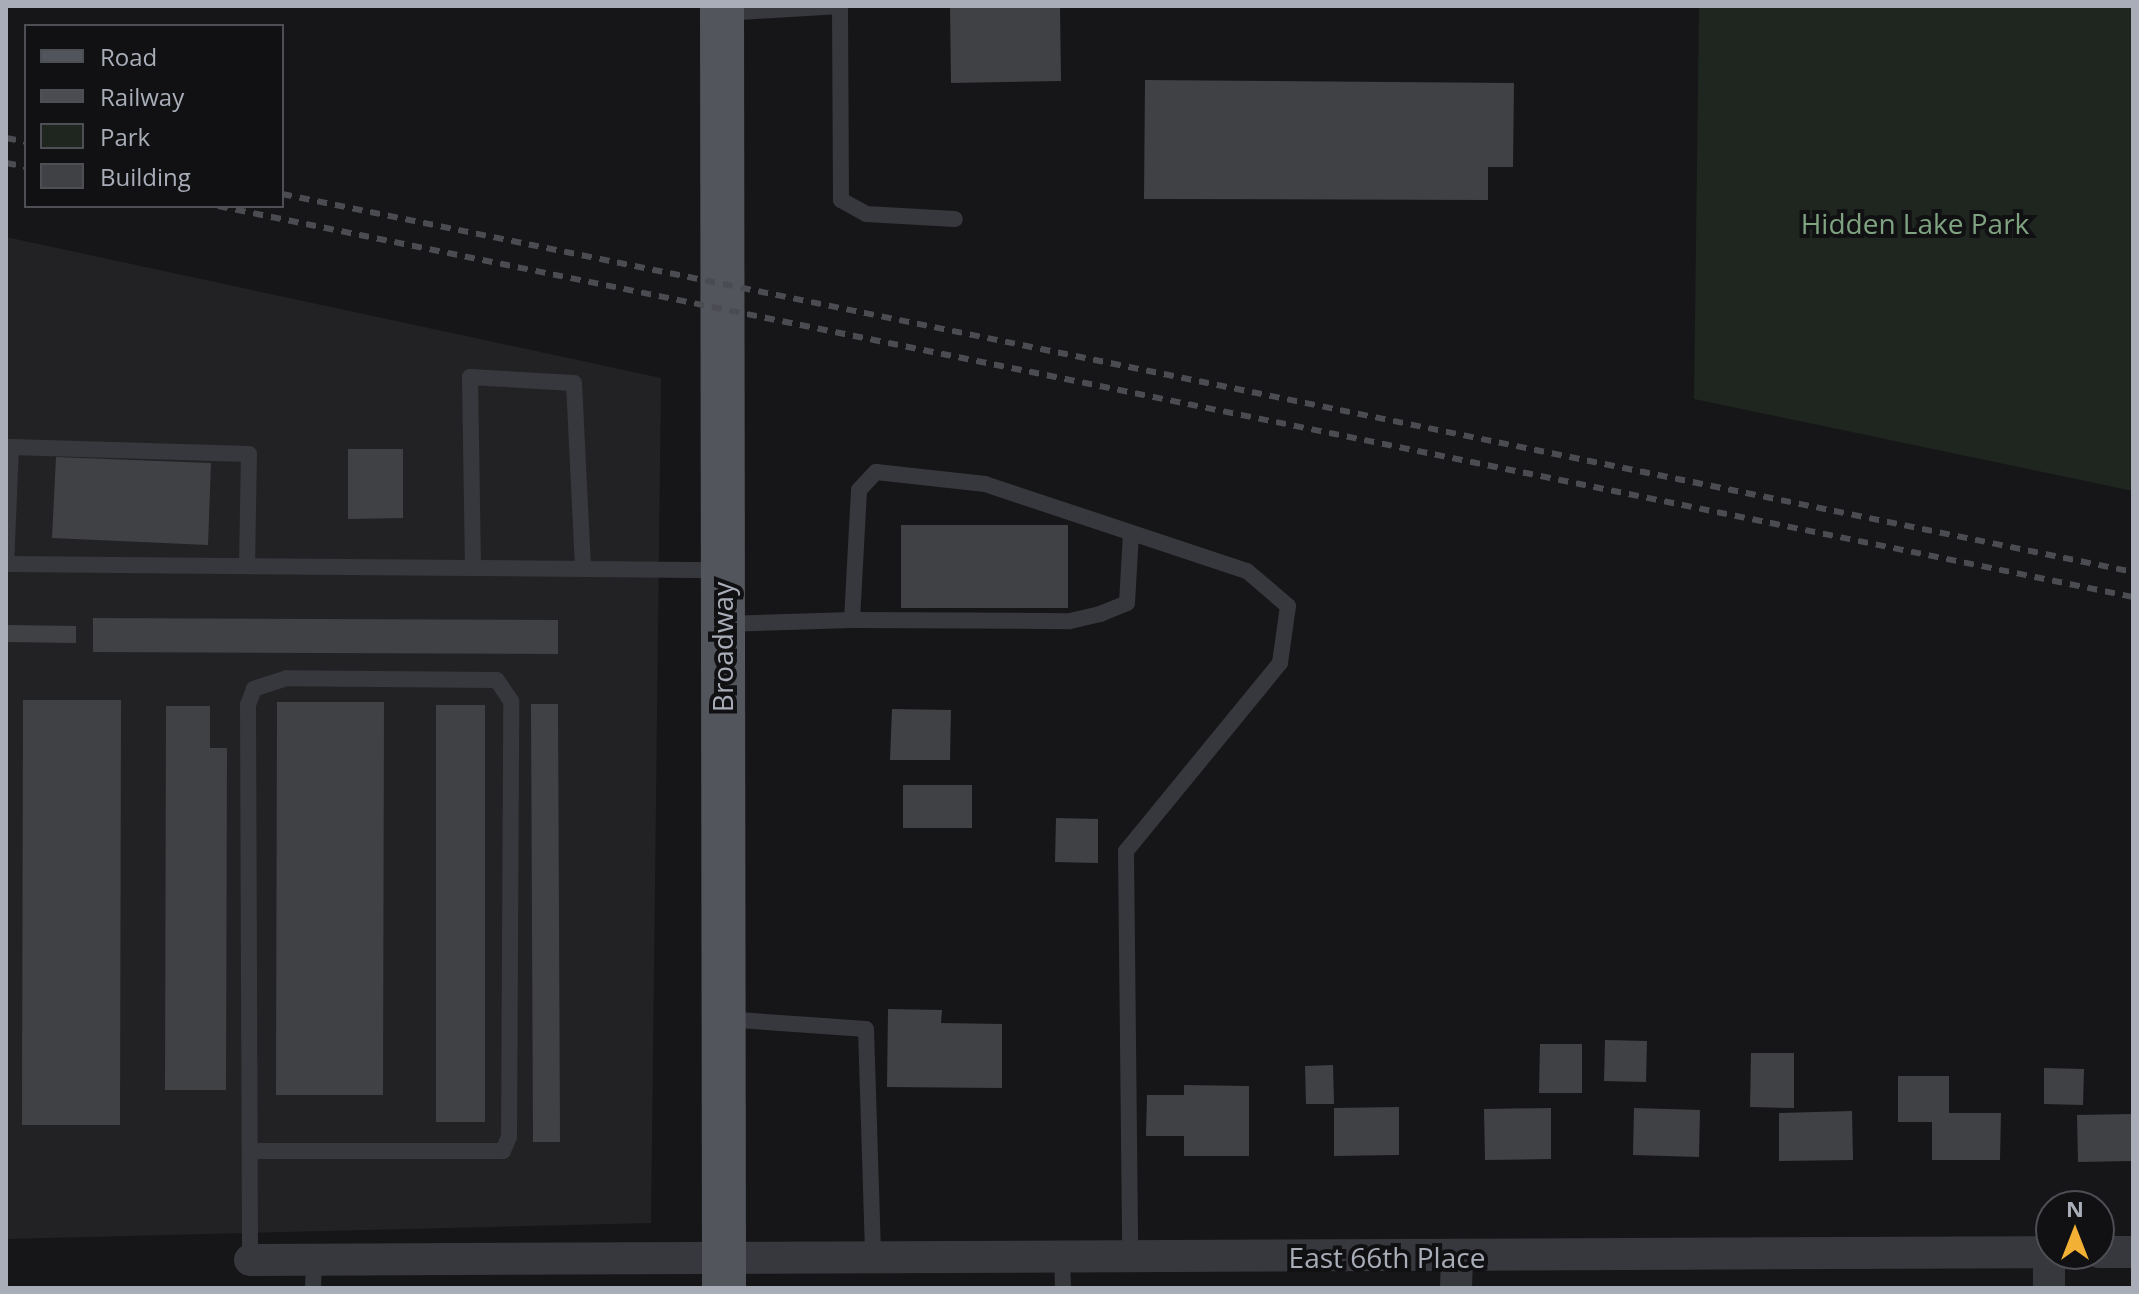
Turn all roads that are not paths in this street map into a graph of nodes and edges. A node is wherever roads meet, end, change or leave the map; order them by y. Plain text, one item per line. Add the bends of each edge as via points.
1 (840, 7) edge
2 (722, 10) edge
3 (955, 219) dead end
4 (1131, 534) junction
5 (247, 566) junction
6 (473, 568) junction
7 (583, 569) junction
8 (721, 570) junction
9 (852, 620) junction
10 (722, 625) junction
11 (723, 1018) junction
12 (250, 1151) junction
13 (2035, 1253) edge
14 (873, 1258) junction
15 (1130, 1258) junction
16 (250, 1260) joint
17 (1456, 1272) edge
18 (724, 1273) edge
19 (1063, 1273) edge
20 (314, 1274) edge

1 - 2 lane
1 - 3 lane via 841,200 866,214
2 - 8 main road, Broadway
4 - 9 lane via 1127,603 1100,614 1070,621
4 - 9 lane via 985,484 876,472 859,490
4 - 15 lane via 1247,571 1288,606 1280,663 1126,851
5 - 5 lane via 6,564 11,447 249,454
5 - 6 lane
6 - 7 lane
6 - 7 lane via 470,377 574,383
7 - 8 lane
8 - 10 main road, Broadway
9 - 10 lane
10 - 11 main road, Broadway
11 - 14 lane via 866,1029
11 - 18 main road, Broadway
12 - 12 lane via 248,705 254,689 287,678 497,680 511,701 503,1151
12 - 16 lane
13 - 17 street, East 66th Place
14 - 18 street, East 66th Place
14 - 19 street, East 66th Place
15 - 17 street, East 66th Place
15 - 19 street, East 66th Place
16 - 20 street, East 66th Place
18 - 20 street, East 66th Place

